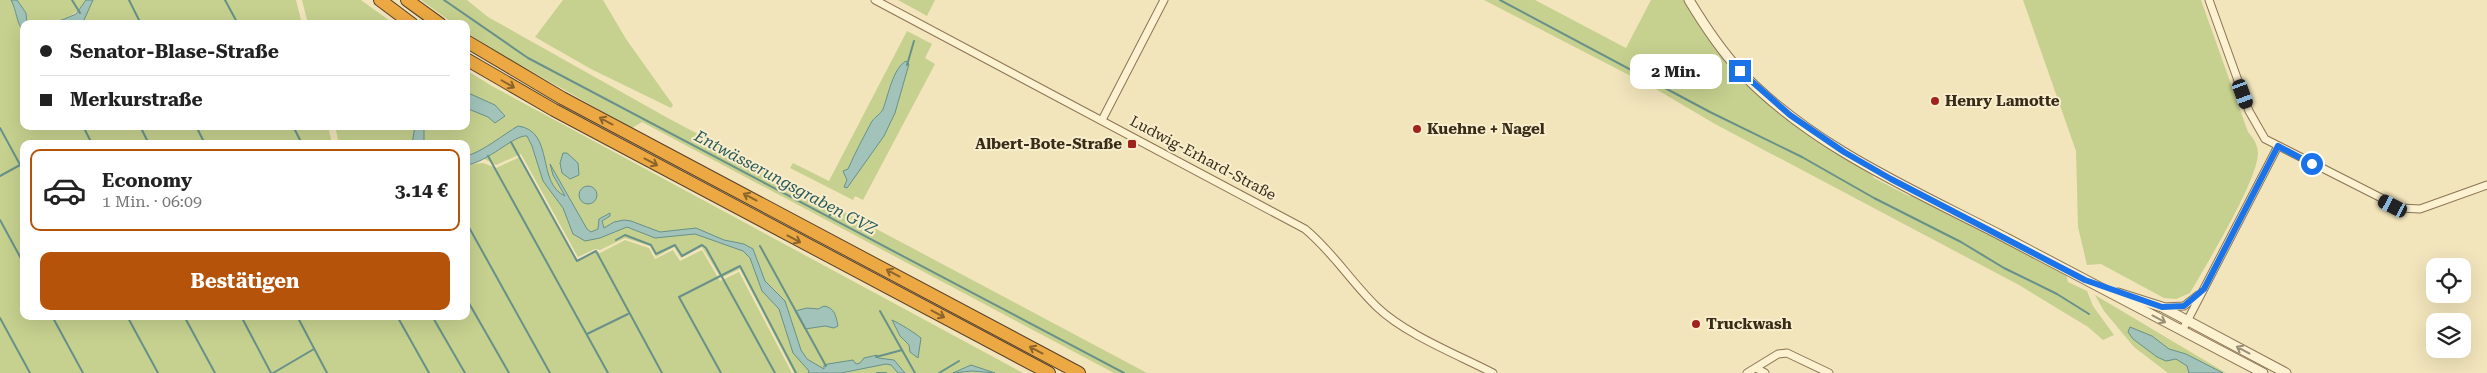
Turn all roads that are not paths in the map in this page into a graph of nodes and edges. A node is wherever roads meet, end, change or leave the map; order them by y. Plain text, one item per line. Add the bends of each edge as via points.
1 (380, 0) edge
2 (406, 0) edge
3 (875, 0) edge
4 (1164, 0) edge
5 (1689, 0) edge
6 (2209, 0) edge
7 (407, 20) edge
8 (434, 20) edge
9 (470, 43) edge
10 (470, 61) edge
11 (1102, 120) junction
12 (2278, 146) junction
13 (2487, 185) edge
14 (2085, 280) junction
15 (2204, 289) junction
16 (2162, 307) junction
17 (2186, 320) junction
18 (2182, 331) junction
19 (1756, 368) junction
20 (1049, 373) edge
21 (1079, 373) edge
22 (1493, 373) edge
23 (1747, 373) edge
24 (1765, 373) edge
25 (1829, 373) edge
26 (2263, 373) edge
27 (2286, 373) edge

1 - 7 highway
2 - 8 highway
3 - 11 street, Ludwig-Erhard-Straße
4 - 11 street
5 - 14 street via 1740,71 1820,137 1891,179
6 - 12 street via 2249,111 2265,138
21 -> 9 highway via 562,98
10 -> 20 highway via 563,115
11 - 22 street, Ludwig-Erhard-Straße via 1305,229 1392,319
12 - 13 street via 2401,208 2420,209
12 - 15 street
14 - 16 street
14 -> 18 street
15 - 16 street via 2184,306
15 - 17 street
16 - 17 street
17 - 18 street
27 -> 17 street
18 - 26 street
19 - 23 street
19 - 24 street
19 - 25 street via 1778,354 1787,353

